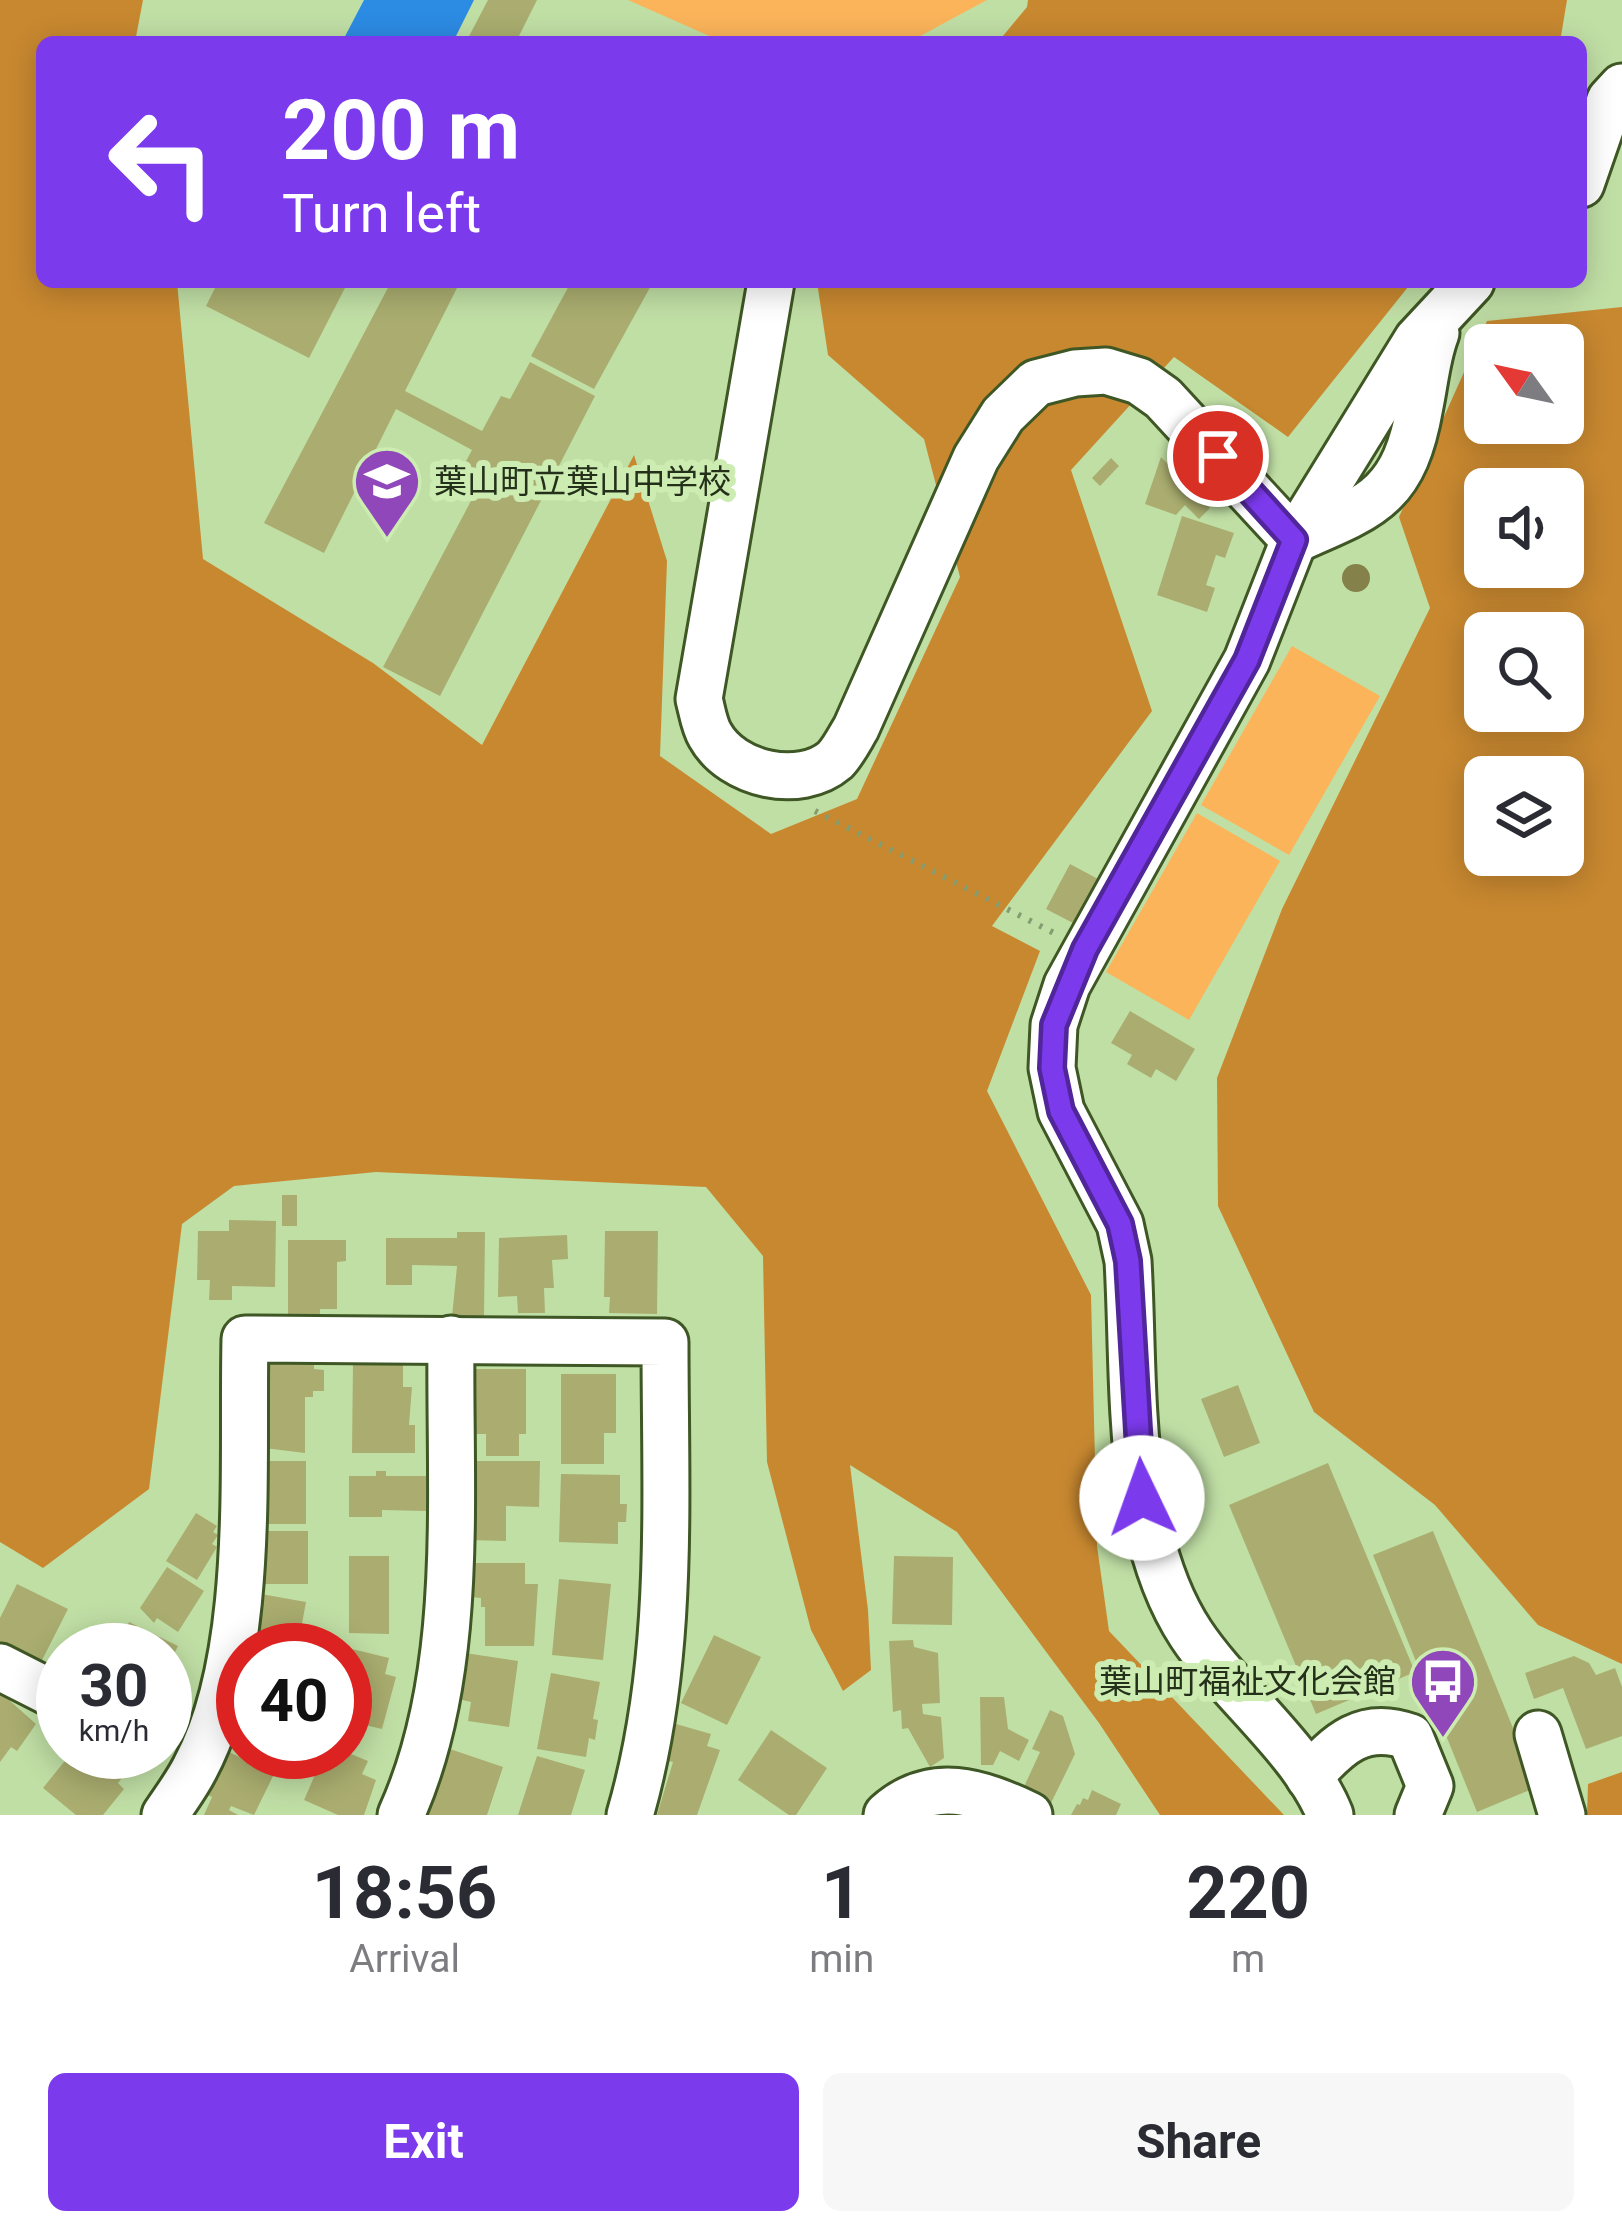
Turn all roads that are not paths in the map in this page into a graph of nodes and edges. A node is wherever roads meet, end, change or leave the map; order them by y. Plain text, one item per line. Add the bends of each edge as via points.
1 (1622, 87) edge
2 (1587, 167) edge
3 (770, 288) edge
4 (1460, 292) edge
5 (1294, 540) junction
6 (451, 1340) junction
7 (0, 1667) edge
8 (36, 1685) edge
9 (1538, 1734) dead end
10 (192, 1739) edge
11 (175, 1779) edge
12 (1320, 1796) edge
13 (165, 1815) edge
14 (401, 1815) edge
15 (630, 1815) edge
16 (887, 1815) edge
17 (1029, 1815) edge
18 (1418, 1815) edge
19 (1562, 1815) edge

1 - 2 street
3 - 5 street via 699,699 710,736 760,773 803,775 835,760 976,458 1036,383 1106,371 1139,381
4 - 5 street via 1417,340
5 - 12 street via 1247,660 1085,949 1054,1025 1052,1068 1061,1111 1120,1224 1128,1261 1150,1548 1193,1637
6 - 10 street via 245,1339 238,1614 228,1676
6 - 14 street via 448,1601 438,1698
6 - 15 street via 664,1342 665,1604 653,1720
7 - 8 street
9 - 19 street
11 - 13 street
12 - 18 street via 1339,1743 1392,1731 1410,1737 1430,1786
16 - 17 street via 941,1790 986,1795

